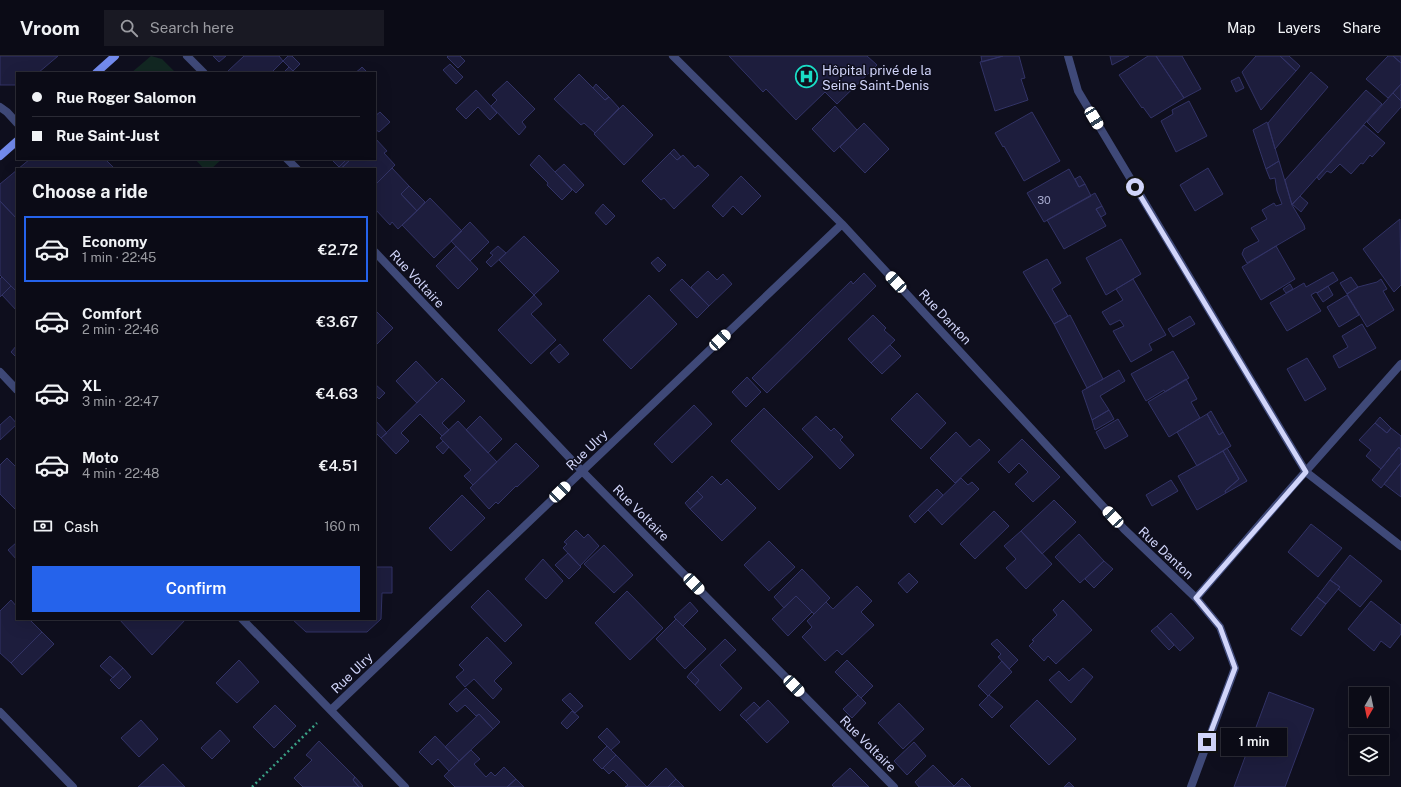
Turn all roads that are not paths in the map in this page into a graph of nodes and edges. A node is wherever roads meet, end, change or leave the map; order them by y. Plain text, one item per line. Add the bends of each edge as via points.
1 (115, 56) edge
2 (187, 56) edge
3 (672, 56) edge
4 (1068, 56) edge
5 (97, 72) edge
6 (203, 72) edge
7 (0, 107) edge
8 (16, 123) edge
9 (16, 142) edge
10 (0, 156) edge
11 (288, 160) edge
12 (295, 168) edge
13 (842, 224) junction
14 (376, 253) edge
15 (1401, 364) edge
16 (0, 372) edge
17 (16, 389) edge
18 (582, 471) junction
19 (1306, 472) junction
20 (1401, 546) edge
21 (1196, 598) junction
22 (243, 620) edge
23 (331, 710) junction
24 (0, 712) edge
25 (73, 787) edge
26 (405, 787) edge
27 (894, 787) edge
28 (1191, 787) edge

1 - 5 main road
2 - 6 street
3 - 13 street, Rue Danton
4 - 19 street via 1078,91
7 - 8 street
9 - 10 main road
11 - 12 street
13 - 18 street, Rue Ulry
13 - 21 street, Rue Danton via 1124,529
14 - 18 street, Rue Voltaire
15 - 19 street
16 - 17 street
18 - 23 street, Rue Ulry
18 - 27 street, Rue Voltaire
19 - 20 street
19 - 21 street
21 - 28 street, Rue Danton via 1220,627 1235,668
22 - 23 street
23 - 26 street
24 - 25 street

